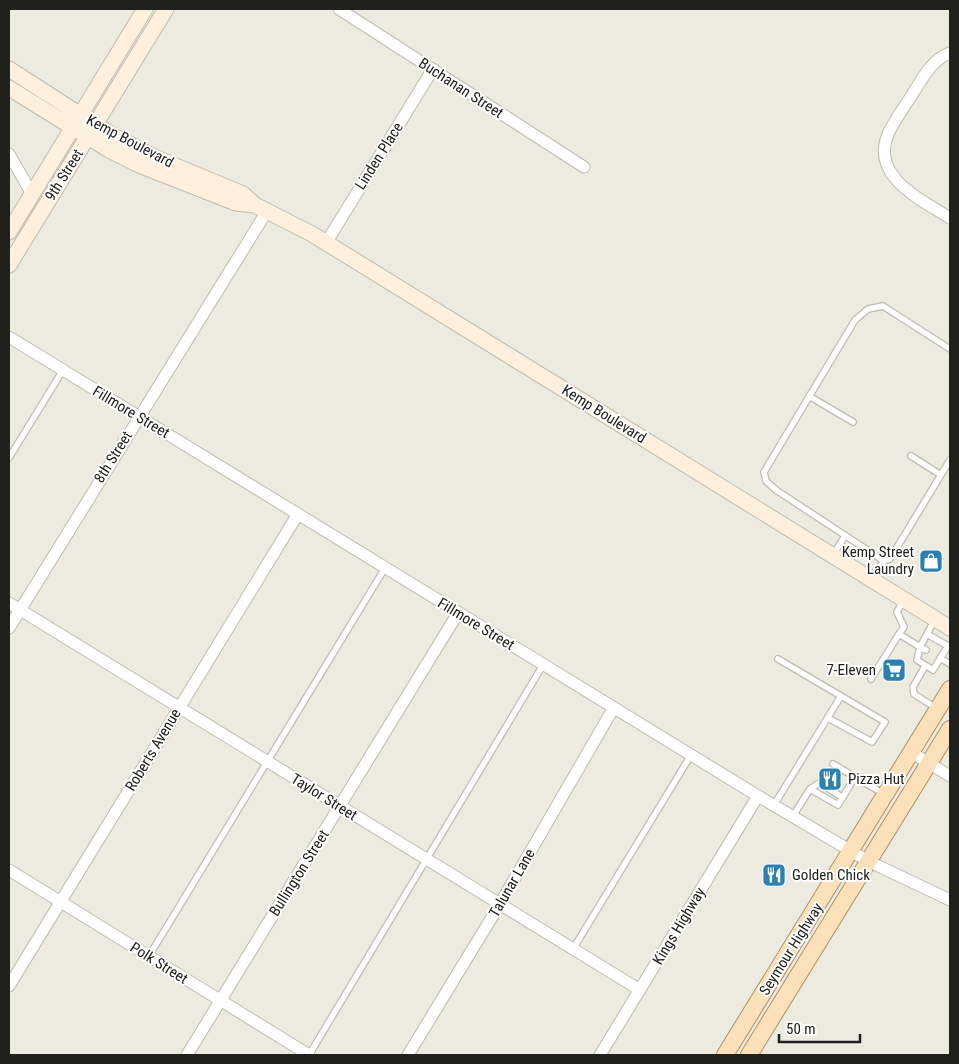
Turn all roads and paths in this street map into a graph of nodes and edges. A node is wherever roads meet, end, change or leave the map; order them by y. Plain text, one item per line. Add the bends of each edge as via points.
1 (145, 9) edge
2 (166, 9) edge
3 (339, 9) edge
4 (950, 53) edge
5 (9, 69) edge
6 (433, 69) junction
7 (9, 88) edge
8 (76, 121) junction
9 (91, 130) junction
10 (9, 154) edge
11 (584, 167) dead end
12 (32, 194) junction
13 (261, 208) junction
14 (950, 218) edge
15 (9, 232) edge
16 (326, 243) junction
17 (9, 265) edge
18 (9, 337) edge
19 (950, 349) edge
20 (63, 370) junction
21 (809, 396) junction
22 (138, 416) junction
23 (853, 422) dead end
24 (911, 456) dead end
25 (9, 458) edge
26 (950, 460) edge
27 (941, 475) junction
28 (298, 514) junction
29 (845, 536) junction
30 (833, 556) junction
31 (884, 561) junction
32 (385, 568) junction
33 (870, 579) junction
34 (904, 600) junction
35 (9, 603) edge
36 (20, 609) junction
37 (458, 613) junction
38 (935, 619) junction
39 (9, 628) edge
40 (950, 628) edge
41 (899, 634) junction
42 (927, 634) junction
43 (920, 646) junction
44 (926, 650) dead end
45 (778, 659) dead end
46 (940, 659) junction
47 (950, 664) edge
48 (543, 665) junction
49 (925, 666) junction
50 (871, 679) dead end
51 (950, 689) edge
52 (841, 696) junction
53 (179, 707) junction
54 (614, 709) junction
55 (938, 709) junction
56 (828, 718) junction
57 (950, 729) edge
58 (912, 753) junction
59 (691, 755) junction
60 (267, 762) junction
61 (833, 764) dead end
62 (929, 764) junction
63 (950, 776) edge
64 (855, 777) junction
65 (810, 789) junction
66 (886, 795) junction
67 (758, 796) junction
68 (842, 797) junction
69 (774, 805) junction
70 (339, 807) junction
71 (793, 816) junction
72 (851, 851) junction
73 (426, 859) junction
74 (868, 861) junction
75 (9, 870) edge
76 (950, 900) edge
77 (61, 902) junction
78 (500, 904) junction
79 (573, 949) junction
80 (149, 956) junction
81 (9, 986) edge
82 (640, 990) junction
83 (221, 1000) junction
84 (729, 1050) edge
85 (187, 1055) edge
86 (309, 1055) edge
87 (408, 1055) edge
88 (600, 1055) edge
89 (749, 1055) edge

1 - 8 main road, 9th Street
2 - 9 main road, 9th Street
3 - 6 street, Buchanan Street
4 - 14 street via 933,64 908,101 884,149 890,171 907,191
5 - 8 main road, Kemp Boulevard
6 - 11 street, Buchanan Street
6 - 16 street, Linden Place
7 - 8 main road, Kemp Boulevard
8 - 9 main road, Kemp Boulevard
8 - 12 main road, 9th Street
9 - 13 main road, Kemp Boulevard via 109,150 163,175 236,203
9 - 17 main road, 9th Street
10 - 12 street
12 - 15 main road, 9th Street
13 - 16 main road, Kemp Boulevard
13 - 22 street, 8th Street
16 - 30 main road, Kemp Boulevard
18 - 20 street, Fillmore Street
19 - 21 lane via 883,306 875,306 854,320
20 - 22 street, Fillmore Street
20 - 25 lane
21 - 23 lane
21 - 29 lane via 764,472 766,481
22 - 28 street, Fillmore Street
22 - 36 street, 8th Street
24 - 27 lane
26 - 27 lane
27 - 31 lane via 890,559
28 - 32 street, Fillmore Street
28 - 53 street, Roberts Avenue
29 - 30 lane
29 - 31 lane
30 - 33 main road, Kemp Boulevard
31 - 33 lane
32 - 37 street, Fillmore Street
32 - 60 lane
33 - 34 main road, Kemp Boulevard
34 - 38 main road, Kemp Boulevard
34 - 41 lane via 897,612 904,627
35 - 36 street, Taylor Street
36 - 39 street, 8th Street
36 - 53 street, Taylor Street
37 - 48 street, Fillmore Street
37 - 70 street, Bullington Street
38 - 40 main road, Kemp Boulevard
38 - 42 lane
41 - 43 lane
41 - 50 lane
42 - 43 lane
42 - 46 lane via 948,646
43 - 44 lane
43 - 49 lane via 917,660
45 - 52 lane
46 - 47 lane
46 - 49 lane via 933,670
48 - 54 street, Fillmore Street
48 - 73 lane
49 - 55 lane via 913,687 914,694
51 - 55 main road, Seymour Highway
52 - 56 lane
52 - 56 lane via 885,722 872,742
53 - 60 street, Taylor Street
53 - 77 street, Roberts Avenue
54 - 59 street, Fillmore Street
54 - 78 street, Talunar Lane
55 - 58 main road, Seymour Highway
56 - 69 lane
57 - 62 main road, Seymour Highway
58 - 62 street
58 - 66 main road, Seymour Highway
59 - 67 street, Fillmore Street
59 - 79 lane
60 - 70 street, Taylor Street
60 - 80 lane
61 - 64 lane
62 - 63 street
62 - 74 main road, Seymour Highway
64 - 66 lane
64 - 68 lane
65 - 68 lane via 819,783
65 - 68 lane via 838,805
65 - 71 lane
66 - 72 main road, Seymour Highway
67 - 69 street, Fillmore Street
67 - 82 street, Kings Highway
69 - 71 street, Fillmore Street
70 - 73 street, Taylor Street
70 - 83 street, Bullington Street
71 - 72 street, Fillmore Street
72 - 74 street, Fillmore Street
72 - 84 main road, Seymour Highway
73 - 78 street, Taylor Street
73 - 86 lane
74 - 76 street, Fillmore Street
74 - 89 main road, Seymour Highway
75 - 77 street, Polk Street
77 - 80 street, Polk Street
77 - 81 street, Roberts Avenue
78 - 79 street, Taylor Street
78 - 87 street, Talunar Lane
79 - 82 street, Taylor Street
80 - 83 street, Polk Street
82 - 88 street, Kings Highway
83 - 85 street, Bullington Street
83 - 86 street, Polk Street
84 - 89 main road

